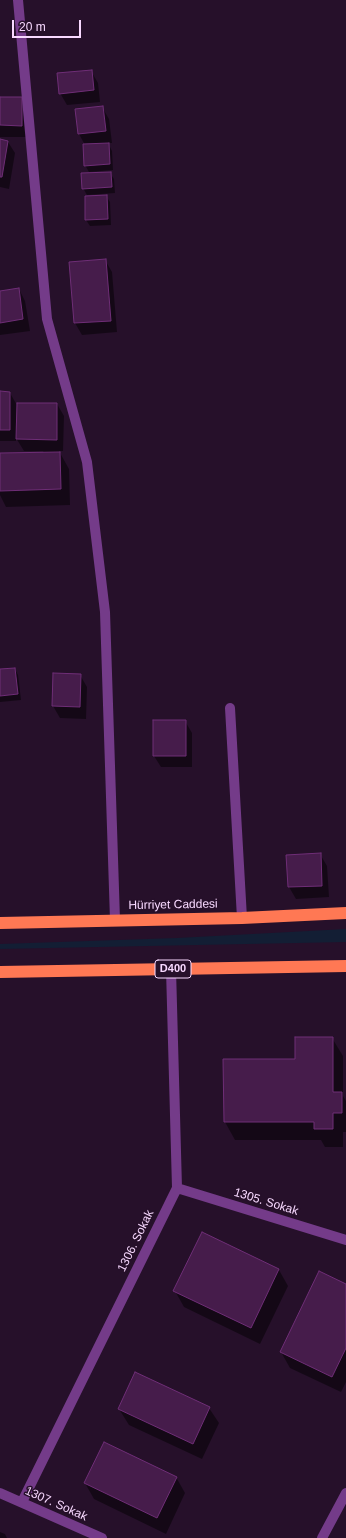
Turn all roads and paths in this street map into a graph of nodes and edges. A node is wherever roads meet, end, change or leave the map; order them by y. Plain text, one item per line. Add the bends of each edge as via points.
1 (18, 0) edge
2 (230, 708) dead end
3 (346, 914) edge
4 (242, 918) junction
5 (115, 920) junction
6 (0, 923) edge
7 (346, 966) edge
8 (171, 969) junction
9 (0, 972) edge
10 (178, 1188) junction
11 (346, 1240) edge
12 (0, 1493) edge
13 (346, 1493) edge
14 (22, 1502) junction
15 (102, 1538) edge
16 (322, 1538) edge

1 - 5 street via 47,319 87,462 105,612
2 - 4 street
3 - 4 highway, Hürriyet Caddesi
4 - 5 highway, Hürriyet Caddesi
5 - 6 highway, Hürriyet Caddesi
7 - 8 highway, D400
8 - 9 highway, D400
8 - 10 street, 1306. Sokak
10 - 11 street, 1305. Sokak
10 - 14 street, 1306. Sokak
12 - 14 street, 1307. Sokak
13 - 16 street
14 - 15 street, 1307. Sokak

